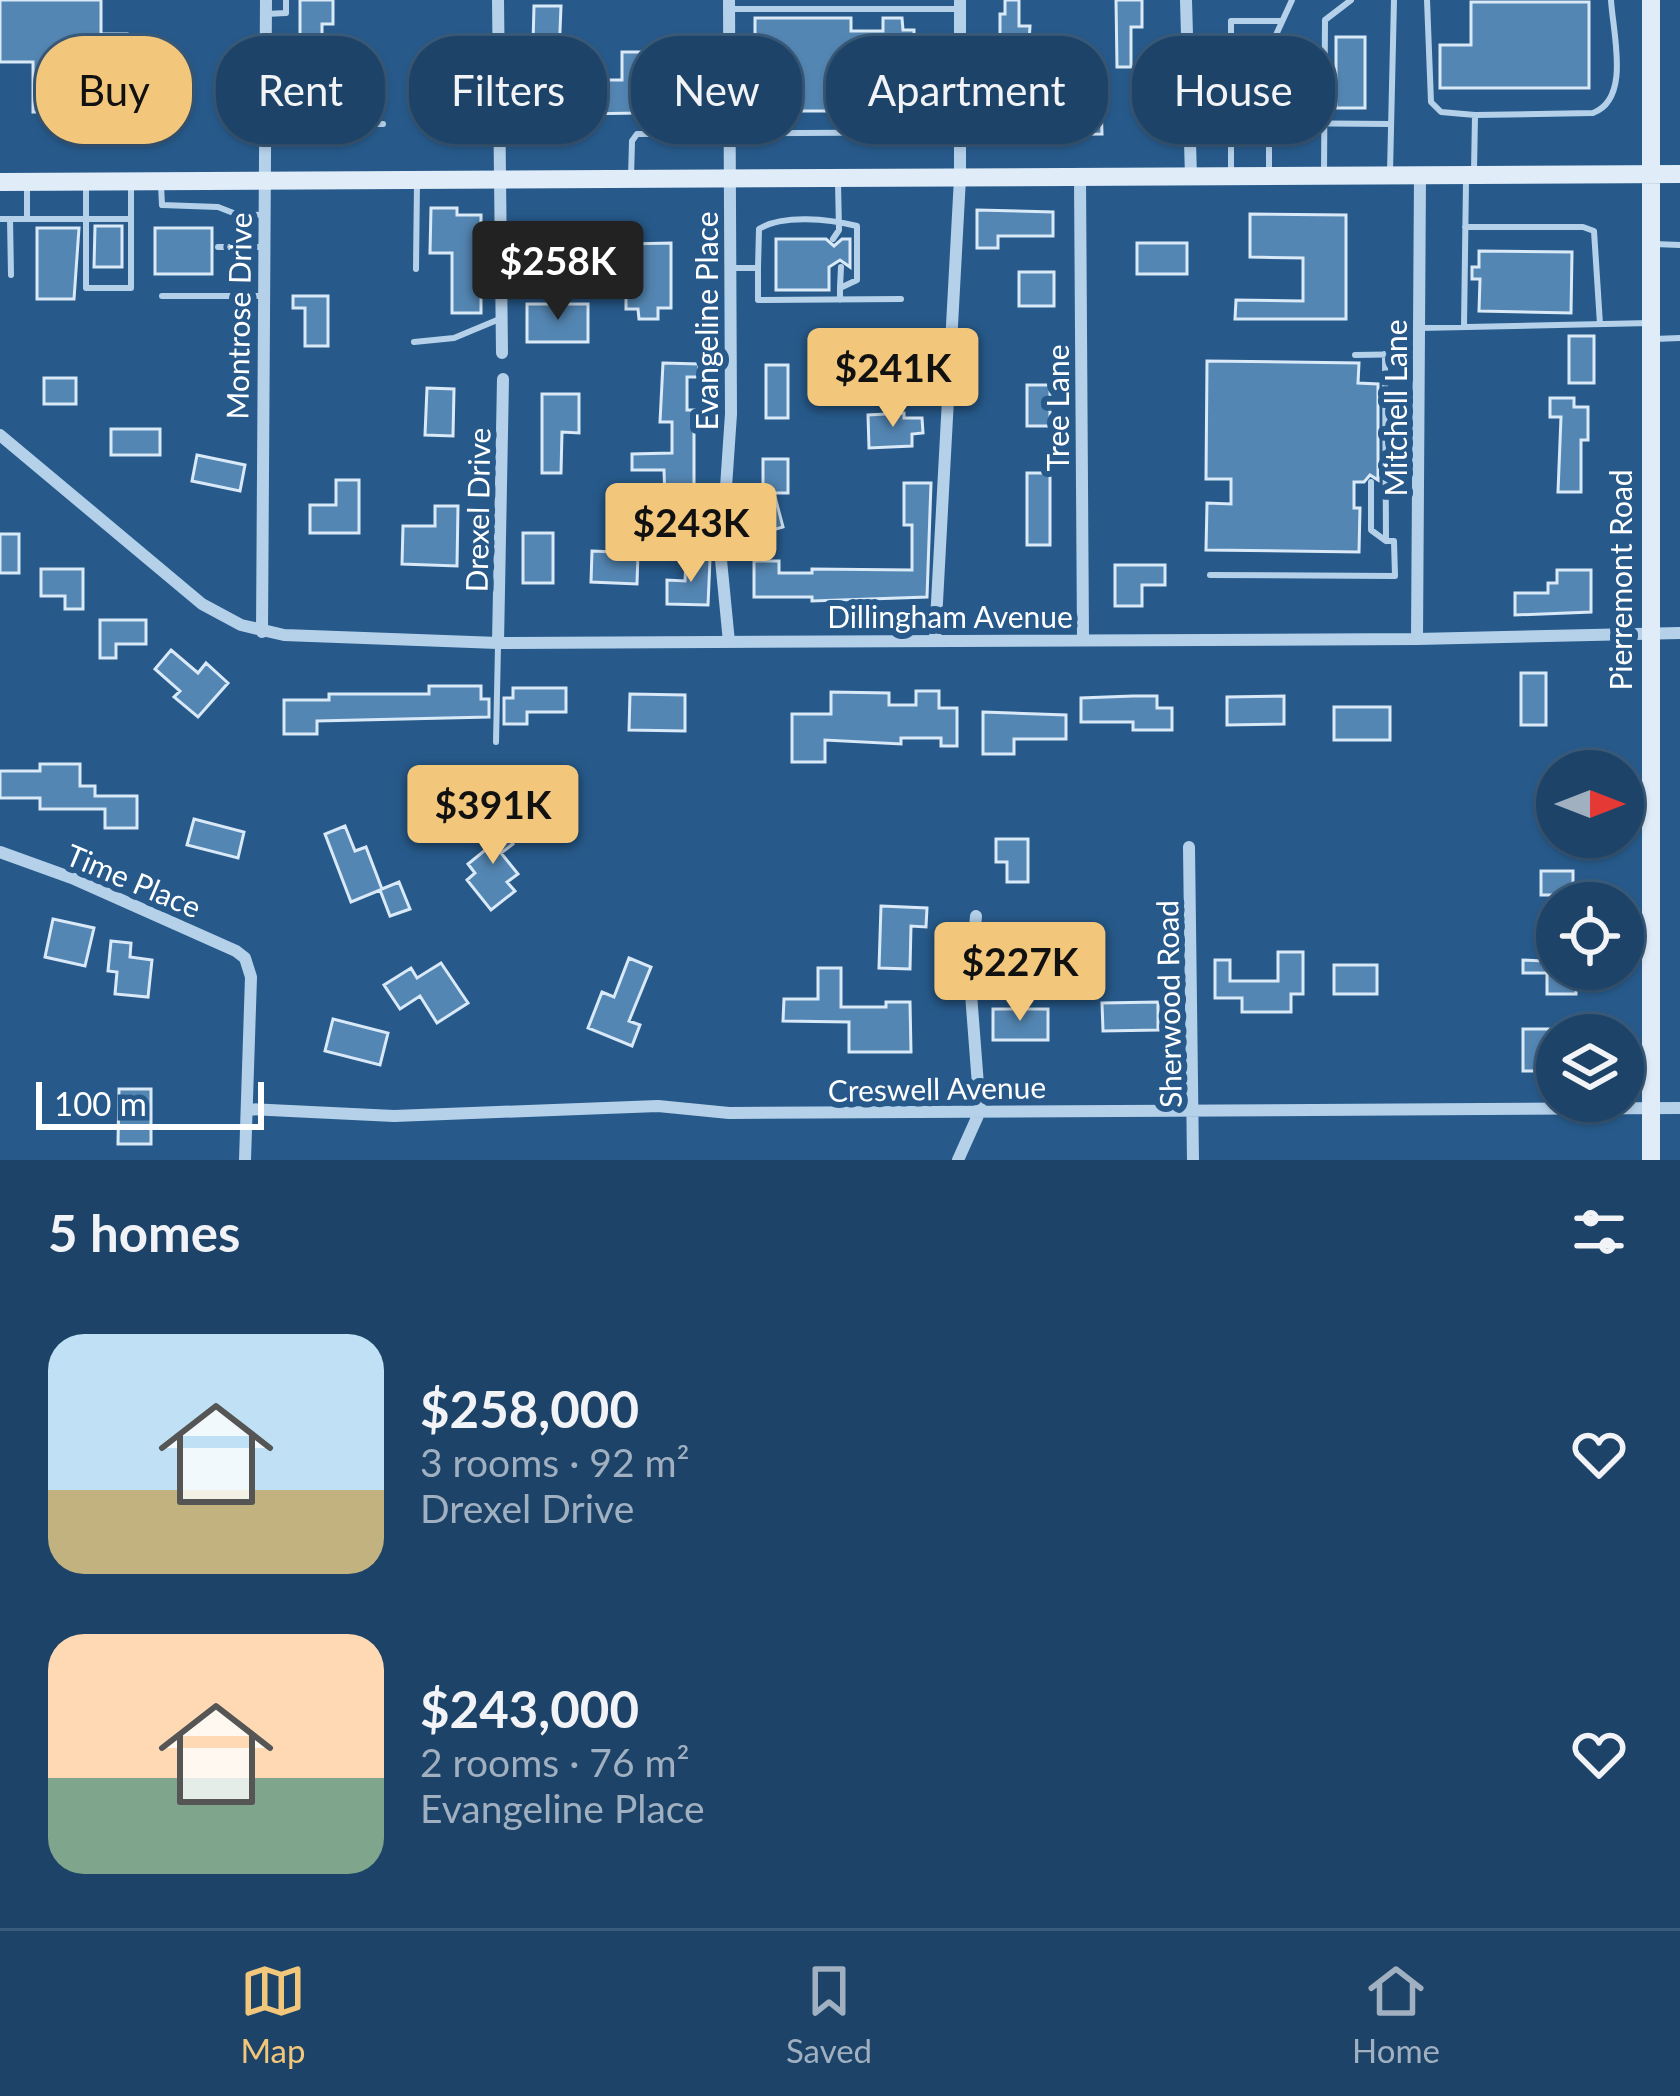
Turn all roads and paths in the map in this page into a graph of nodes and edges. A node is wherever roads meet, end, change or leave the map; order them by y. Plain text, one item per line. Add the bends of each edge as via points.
1 (286, 0) edge
2 (498, 0) edge
3 (1186, 0) edge
4 (1351, 0) edge
5 (1394, 0) edge
6 (1427, 0) edge
7 (1611, 0) edge
8 (1651, 0) edge
9 (1293, 1) edge
10 (729, 5) edge
11 (960, 5) edge
12 (266, 7) edge
13 (1283, 17) junction
14 (729, 36) edge
15 (960, 36) edge
16 (1275, 36) edge
17 (1324, 36) edge
18 (1475, 115) junction
19 (1335, 124) edge
20 (1390, 124) junction
21 (265, 144) edge
22 (632, 144) edge
23 (730, 144) edge
24 (960, 144) edge
25 (1269, 144) edge
26 (1323, 144) edge
27 (1651, 174) junction
28 (1680, 174) edge
29 (1470, 175) junction
30 (1270, 176) junction
31 (1324, 176) junction
32 (1390, 176) junction
33 (1420, 176) junction
34 (1080, 177) junction
35 (1191, 177) junction
36 (1231, 177) junction
37 (960, 178) junction
38 (730, 179) junction
39 (838, 179) junction
40 (499, 180) junction
41 (631, 180) junction
42 (264, 181) junction
43 (417, 181) junction
44 (0, 182) edge
45 (27, 182) junction
46 (86, 182) junction
47 (131, 182) junction
48 (161, 182) junction
49 (264, 214) junction
50 (131, 218) junction
51 (0, 219) edge
52 (10, 219) junction
53 (27, 219) junction
54 (86, 219) junction
55 (1465, 226) junction
56 (840, 234) junction
57 (1651, 244) junction
58 (1680, 244) edge
59 (218, 247) dead end
60 (262, 248) junction
61 (840, 267) dead end
62 (730, 268) junction
63 (758, 268) junction
64 (416, 269) dead end
65 (11, 274) dead end
66 (840, 284) junction
67 (162, 296) dead end
68 (262, 296) junction
69 (902, 299) dead end
70 (840, 300) junction
71 (502, 318) junction
72 (1600, 324) junction
73 (1464, 327) junction
74 (1419, 328) junction
75 (1651, 331) junction
76 (1680, 338) edge
77 (414, 342) dead end
78 (502, 353) dead end
79 (1385, 354) junction
80 (1419, 354) junction
81 (1354, 355) dead end
82 (503, 379) dead end
83 (0, 435) edge
84 (1371, 482) dead end
85 (1390, 542) junction
86 (1419, 542) junction
87 (1210, 575) dead end
88 (262, 632) junction
89 (1650, 633) junction
90 (1680, 633) edge
91 (1083, 639) junction
92 (935, 640) junction
93 (1417, 640) junction
94 (729, 642) junction
95 (498, 643) junction
96 (496, 742) dead end
97 (1190, 847) dead end
98 (0, 852) edge
99 (976, 916) dead end
100 (1680, 1108) edge
101 (247, 1109) junction
102 (1651, 1109) junction
103 (1194, 1110) junction
104 (980, 1111) junction
105 (245, 1160) edge
106 (958, 1160) edge
107 (1193, 1160) edge
108 (1651, 1160) edge

1 - 12 lane via 286,13
2 - 40 street
3 - 35 street
4 - 17 lane via 1324,20
5 - 20 lane
6 - 18 lane via 1431,102 1441,112
7 - 18 lane via 1616,76 1606,108
8 - 27 main road, Pierremont Road
9 - 13 lane
10 - 11 lane
10 - 14 street, Evangeline Place
11 - 15 street
13 - 16 lane
13 - 36 lane via 1231,21
18 - 29 lane
19 - 20 lane
20 - 32 lane
21 - 42 street, Montrose Drive
22 - 41 lane
23 - 38 street, Evangeline Place
24 - 37 street
25 - 30 lane
26 - 31 lane
27 - 28 main road
27 - 29 main road
27 - 57 main road, Pierremont Road
29 - 33 main road
29 - 55 lane
30 - 31 main road
30 - 36 main road
31 - 32 main road
32 - 33 main road
33 - 74 street, Mitchell Lane
34 - 35 main road
34 - 37 main road
34 - 91 street, Tree Lane
35 - 36 main road
37 - 39 main road
37 - 92 street
38 - 39 main road
38 - 41 main road
38 - 62 street, Evangeline Place
39 - 56 lane
40 - 41 main road
40 - 43 main road
40 - 71 street
42 - 43 main road
42 - 48 main road
42 - 49 street, Montrose Drive
43 - 64 lane
44 - 45 main road
45 - 46 main road
45 - 53 lane
46 - 47 main road
46 - 54 lane
47 - 48 main road
47 - 50 lane
48 - 49 lane via 162,206
49 - 60 street, Montrose Drive
50 - 54 lane
50 - 54 lane via 131,288 86,288
51 - 52 lane
52 - 53 lane
52 - 65 lane
53 - 54 lane
55 - 72 lane via 1594,232
55 - 73 lane
56 - 63 lane via 772,221 759,229
56 - 66 lane via 857,226 857,280
57 - 58 lane
57 - 75 main road, Pierremont Road
59 - 60 lane
60 - 68 street, Montrose Drive
61 - 66 lane
62 - 63 lane
62 - 94 street, Evangeline Place via 730,463 721,560
63 - 70 lane via 758,300
66 - 70 lane
67 - 68 lane
68 - 88 street, Montrose Drive
69 - 70 lane
71 - 77 lane via 454,338
71 - 78 street
72 - 73 lane
72 - 75 lane
73 - 74 lane
74 - 80 street, Mitchell Lane
75 - 76 lane
75 - 89 main road, Pierremont Road
79 - 80 lane
79 - 81 lane
79 - 85 lane
80 - 86 street, Mitchell Lane
82 - 95 street, Drexel Drive
83 - 88 street, Dillingham Avenue via 202,604
84 - 85 lane via 1371,530
85 - 86 lane
85 - 87 lane via 1394,576
86 - 93 street, Mitchell Lane
88 - 95 street, Dillingham Avenue
89 - 90 street, Dillingham Avenue
89 - 93 street, Dillingham Avenue
89 - 102 main road, Pierremont Road
91 - 92 street, Dillingham Avenue
91 - 93 street, Dillingham Avenue
92 - 94 street, Dillingham Avenue
94 - 95 street, Dillingham Avenue
95 - 96 lane
97 - 103 street, Sherwood Road
98 - 101 street, Time Place via 244,958 251,976
99 - 104 street via 970,981
100 - 102 street, Creswell Avenue
101 - 104 street, Creswell Avenue via 394,1116 604,1106
101 - 105 street
102 - 103 street, Creswell Avenue
102 - 108 main road, Pierremont Road
103 - 104 street, Creswell Avenue
103 - 107 street, Sherwood Road
104 - 106 street

